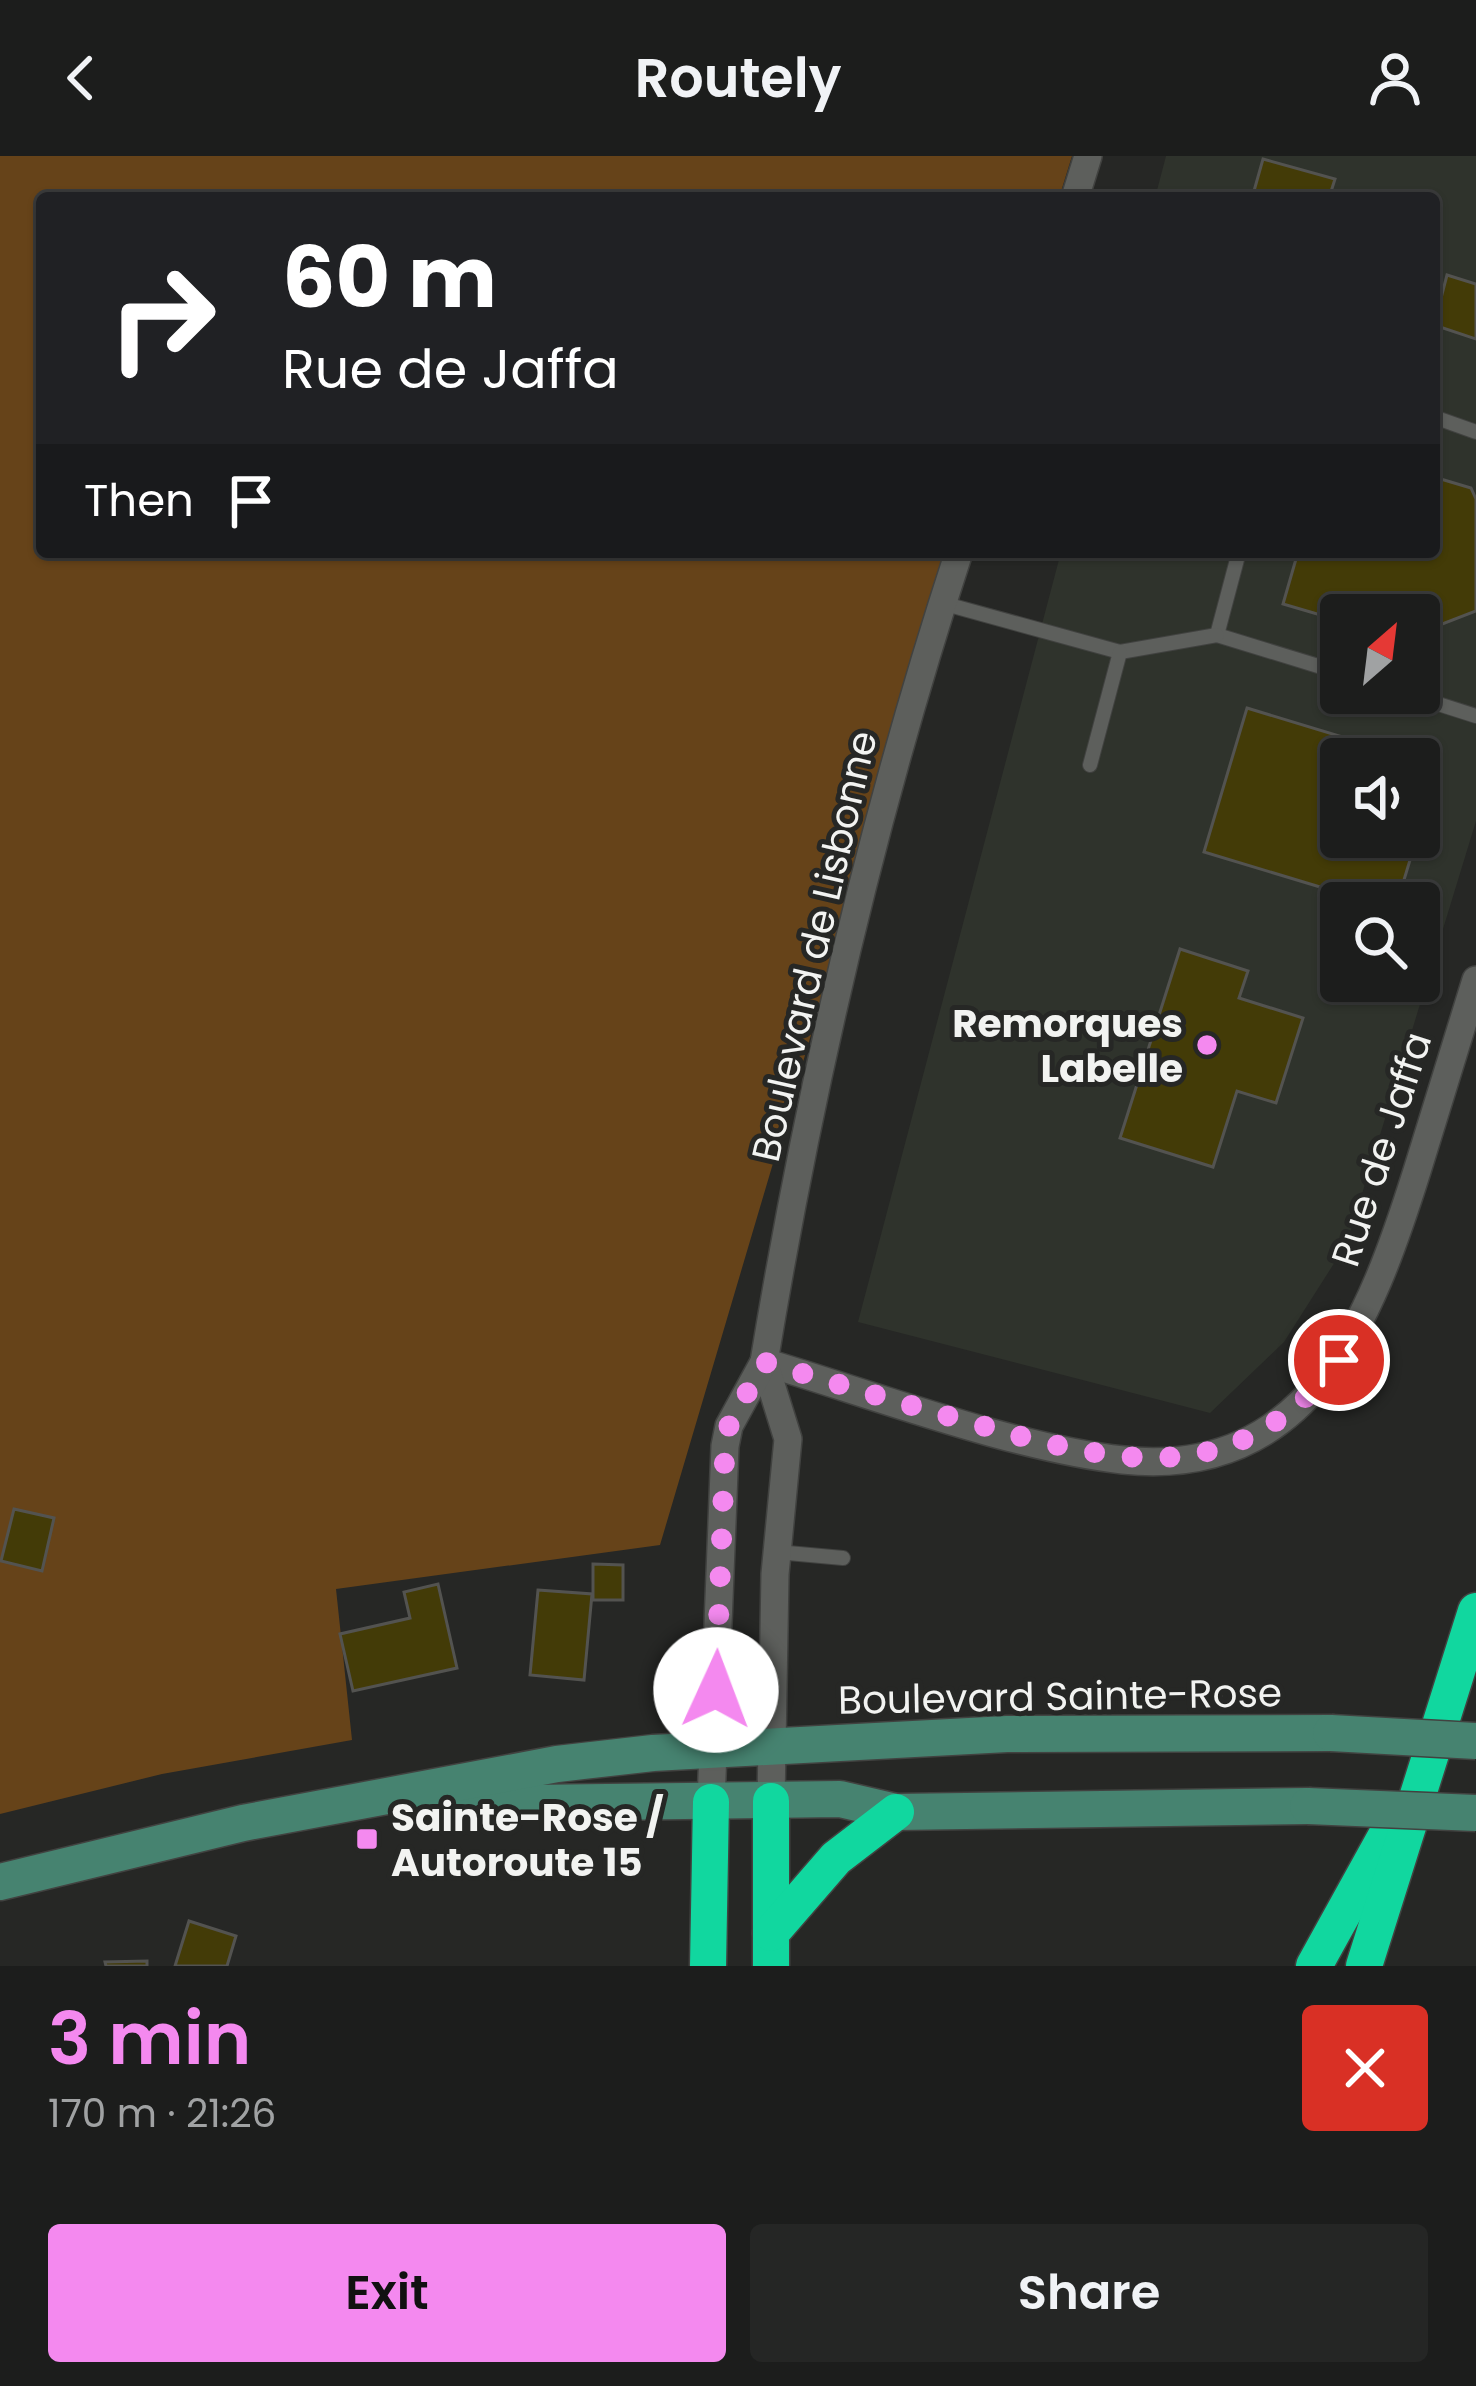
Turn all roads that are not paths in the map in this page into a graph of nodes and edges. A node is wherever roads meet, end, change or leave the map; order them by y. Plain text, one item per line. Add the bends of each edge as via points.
1 (1088, 156) edge
2 (1077, 192) edge
3 (1440, 419) edge
4 (1476, 431) edge
5 (957, 558) edge
6 (1237, 558) edge
7 (942, 603) junction
8 (1217, 634) junction
9 (1120, 652) junction
10 (1320, 666) edge
11 (1440, 704) edge
12 (1476, 716) edge
13 (1090, 765) dead end
14 (1476, 980) edge
15 (764, 1362) junction
16 (777, 1552) junction
17 (843, 1558) dead end
18 (1476, 1611) edge
19 (1476, 1741) edge
20 (773, 1748) junction
21 (714, 1749) junction
22 (1432, 1754) junction
23 (771, 1801) junction
24 (711, 1802) junction
25 (363, 1803) junction
26 (896, 1812) junction
27 (1476, 1813) edge
28 (0, 1882) edge
29 (771, 1949) edge
30 (708, 1966) edge
31 (1314, 1966) edge
32 (1364, 1966) edge

1 - 2 street
3 - 4 lane
5 - 7 street, Boulevard de Lisbonne
6 - 8 lane
7 - 9 lane
7 - 15 street, Boulevard de Lisbonne via 861,898
8 - 9 lane
8 - 10 lane
9 - 13 lane
11 - 12 lane
14 - 15 street, Rue de Jaffa via 1364,1321 1309,1396 1247,1440 1199,1456 1122,1460
15 - 16 street, Boulevard de Lisbonne via 788,1439
15 - 21 street, Boulevard de Lisbonne via 725,1446
16 - 17 lane
16 - 20 street, Boulevard de Lisbonne
18 - 22 highway
19 - 20 street, Boulevard Sainte-Rose, bridge via 1007,1734
20 - 21 street, Boulevard Sainte-Rose
20 - 23 street, Boulevard de Lisbonne
21 - 24 street, Boulevard de Lisbonne
21 - 25 street, Boulevard Sainte-Rose via 557,1764
22 - 31 highway
22 - 32 highway
23 - 24 street, Boulevard Sainte-Rose
23 - 26 street, Boulevard Sainte-Rose via 840,1799
23 - 29 highway
24 - 25 street, Boulevard Sainte-Rose
24 - 30 highway
25 - 28 street, Boulevard Sainte-Rose via 189,1834
26 - 27 street, Boulevard Sainte-Rose, bridge via 1309,1806
26 - 29 highway via 836,1858

